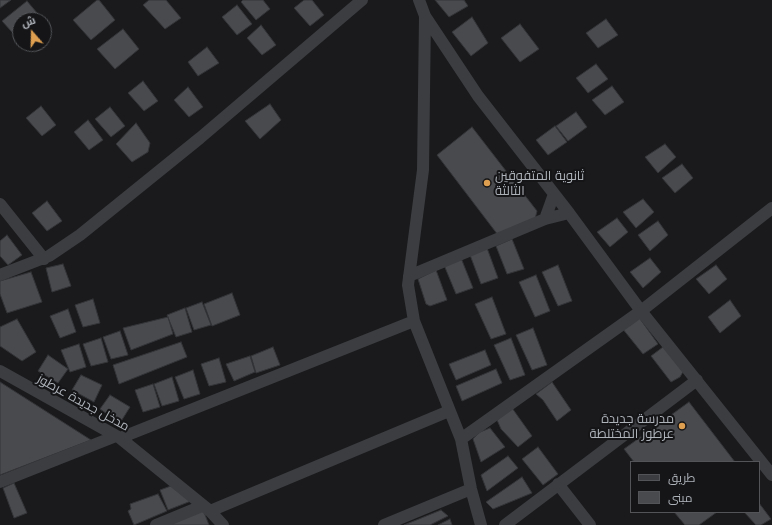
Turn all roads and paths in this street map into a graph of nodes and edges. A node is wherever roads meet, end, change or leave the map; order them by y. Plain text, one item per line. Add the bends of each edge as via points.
1 (362, 0) edge
2 (419, 0) edge
3 (425, 16) junction
4 (554, 194) junction
5 (0, 204) edge
6 (772, 208) edge
7 (569, 213) junction
8 (545, 219) junction
9 (44, 259) junction
10 (0, 275) edge
11 (409, 276) junction
12 (641, 311) junction
13 (414, 321) junction
14 (0, 372) edge
15 (697, 380) junction
16 (450, 411) junction
17 (118, 437) junction
18 (461, 439) junction
19 (772, 475) edge
20 (0, 482) edge
21 (558, 484) junction
22 (471, 489) junction
23 (206, 508) junction
24 (156, 525) edge
25 (222, 525) edge
26 (384, 525) edge
27 (481, 525) edge
28 (505, 525) edge
29 (590, 525) edge

1 - 9 street via 200,138 80,235
2 - 3 street
3 - 4 street via 478,96
3 - 11 street via 423,170
4 - 7 street
4 - 8 street
5 - 9 street
6 - 12 street
7 - 8 street
7 - 12 street
8 - 11 street
9 - 10 street
11 - 13 street
12 - 15 street
12 - 18 street
13 - 16 street
13 - 17 street
14 - 17 street, مدخل جديدة عرطوز
15 - 19 street
15 - 21 street
16 - 18 street
16 - 23 street
17 - 20 street
17 - 23 street, مدخل جديدة عرطوز
18 - 22 street
21 - 28 street
21 - 29 street
22 - 26 street
22 - 27 street
23 - 24 street
23 - 25 street, مدخل جديدة عرطوز

